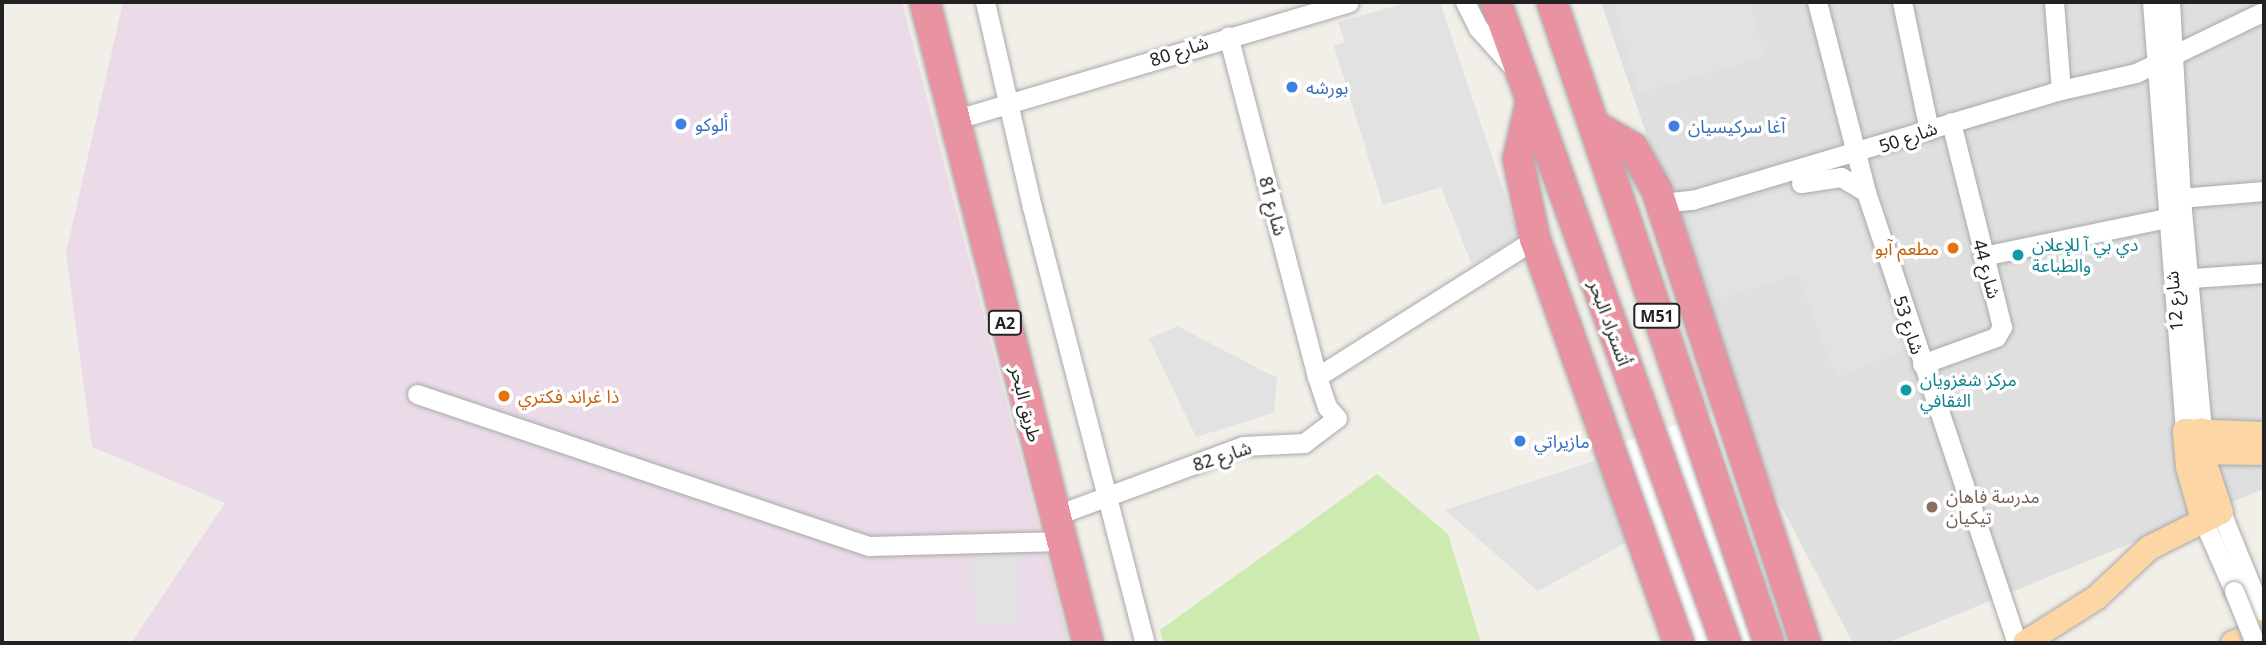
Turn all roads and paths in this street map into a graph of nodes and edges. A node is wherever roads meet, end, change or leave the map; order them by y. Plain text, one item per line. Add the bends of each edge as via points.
1 (925, 2) edge
2 (985, 2) edge
3 (1349, 2) edge
4 (1465, 2) edge
5 (1496, 2) edge
6 (1552, 2) edge
7 (1817, 2) edge
8 (1902, 2) edge
9 (2054, 2) edge
10 (2152, 2) edge
11 (2170, 2) edge
12 (2264, 11) edge
13 (1228, 36) junction
14 (2173, 57) junction
15 (2155, 66) junction
16 (1520, 74) junction
17 (2061, 90) junction
18 (1531, 102) junction
19 (1010, 105) junction
20 (954, 120) junction
21 (1951, 122) junction
22 (1595, 126) junction
23 (1930, 130) junction
24 (1855, 155) junction
25 (1777, 182) junction
26 (2264, 191) edge
27 (1866, 192) junction
28 (2171, 205) junction
29 (1665, 215) junction
30 (1535, 239) junction
31 (1983, 256) junction
32 (2264, 273) edge
33 (2180, 279) junction
34 (1604, 307) junction
35 (1922, 364) junction
36 (1317, 377) junction
37 (417, 394) dead end
38 (1337, 418) joint
39 (2264, 434) edge
40 (2194, 441) junction
41 (2264, 453) edge
42 (1105, 499) junction
43 (2212, 516) junction
44 (1058, 529) junction
45 (2243, 588) junction
46 (2264, 618) edge
47 (2264, 631) edge
48 (1089, 638) edge
49 (1769, 639) edge
50 (1145, 643) edge
51 (1679, 643) edge
52 (1704, 643) edge
53 (1726, 643) edge
54 (1805, 643) edge
55 (2017, 643) edge
56 (2025, 643) edge
57 (2233, 643) edge
58 (2255, 643) edge

1 - 20 highway, طريق البحر / A2
2 - 19 street
3 - 13 street, شارع 80
4 - 16 street via 1478,29
5 - 16 highway, أتستراد البحر / M51
6 - 22 highway, M51
7 - 24 street, شارع 53
8 - 23 street
9 - 17 street
10 - 15 street, شارع 12
11 - 14 street, شارع 12
12 - 14 street, شارع 50
13 - 19 street, شارع 80
13 - 36 street, شارع 81
14 - 15 street, شارع 50
14 - 28 street, شارع 12
15 - 17 street, شارع 50
15 - 28 street, شارع 12
16 - 18 highway, أتستراد البحر / M51
17 - 21 street, شارع 50
18 - 30 highway via 1518,159
18 - 34 highway, أتستراد البحر / M51
19 - 20 street, شارع 80
19 - 42 street
20 - 44 highway, طريق البحر / A2
21 - 23 street, شارع 50
21 - 31 street, شارع 44
22 - 29 highway via 1633,148
22 - 49 highway, M51
23 - 24 street, شارع 50
24 - 25 street, شارع 50
24 - 27 street, شارع 53
25 - 27 street via 1841,177
25 - 29 street via 1695,211
26 - 28 street
27 - 35 street, شارع 53
28 - 31 street
28 - 33 street, شارع 12
29 - 54 highway
30 - 36 street
30 - 51 highway
31 - 35 street, شارع 44 via 2001,332
32 - 33 street
33 - 40 street, شارع 12
34 - 52 highway via 1593,333
34 - 53 highway, أتستراد البحر / M51
35 - 55 street, شارع 53
36 - 38 street, شارع 81 via 1327,407
37 - 44 street, شارع 82 via 869,545
38 - 42 street, شارع 82 via 1304,443 1243,446
39 - 40 main road
40 - 41 main road
40 - 43 main road, شارع 12
42 - 44 street, شارع 82
42 - 50 street
43 - 45 street, شارع 12
43 - 56 main road via 2175,531 2139,555 2095,598
44 - 48 highway, طريق البحر / A2
45 - 46 street
45 - 58 street, bridge
47 - 57 main road

